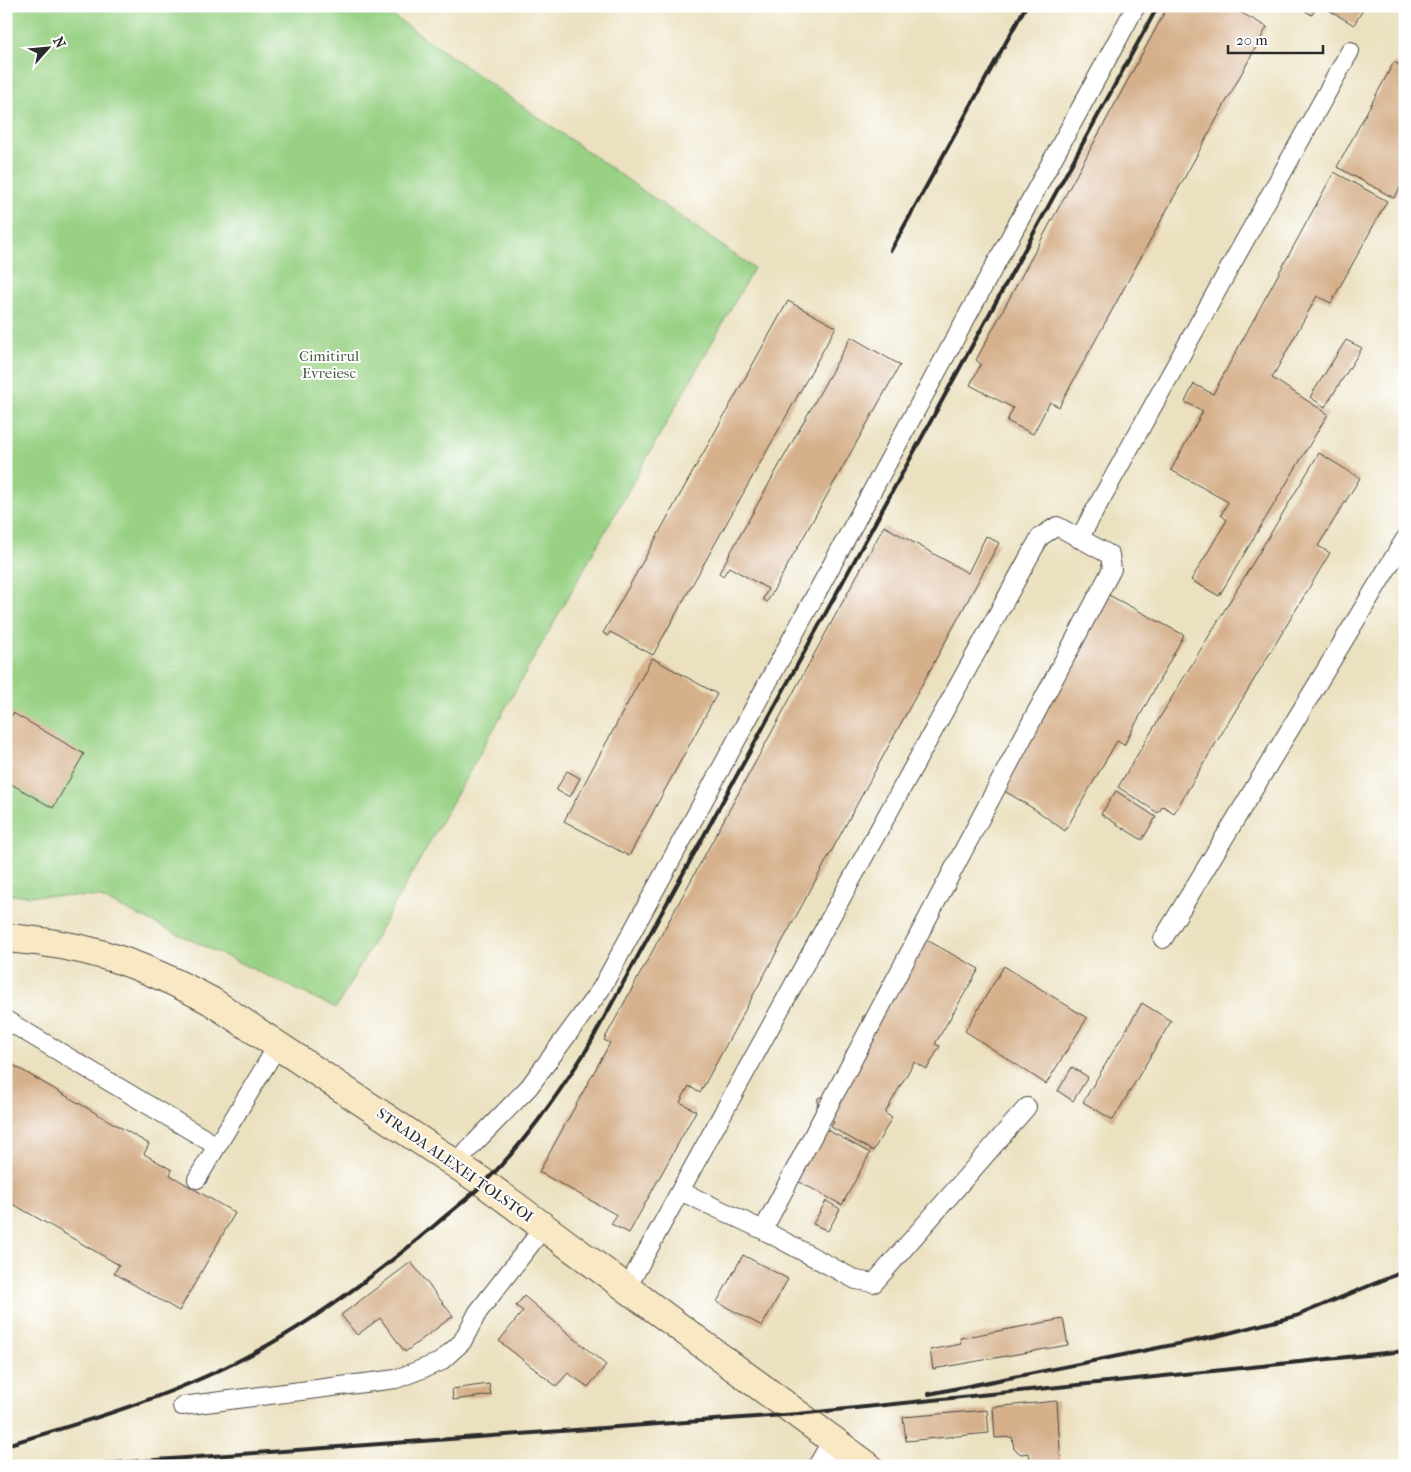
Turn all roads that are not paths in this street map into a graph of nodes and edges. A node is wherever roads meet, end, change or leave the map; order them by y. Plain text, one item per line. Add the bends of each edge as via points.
1 (1136, 6) edge
2 (1350, 51) dead end
3 (1079, 539) junction
4 (1405, 539) edge
5 (6, 938) edge
6 (1163, 939) dead end
7 (6, 1020) edge
8 (278, 1044) junction
9 (1027, 1107) dead end
10 (217, 1146) junction
11 (455, 1163) junction
12 (197, 1179) dead end
13 (680, 1191) junction
14 (544, 1227) junction
15 (763, 1230) junction
16 (627, 1288) junction
17 (182, 1406) dead end
18 (829, 1454) edge
19 (868, 1466) edge

1 - 11 lane via 601,989 529,1087
2 - 3 lane
3 - 13 lane via 1057,526 1040,537
3 - 15 lane via 1110,555 1112,569
4 - 6 lane
5 - 8 main road, STRADA ALEXEI TOLSTOI via 70,946 135,964 211,1001
7 - 10 lane
8 - 10 lane
8 - 11 main road, STRADA ALEXEI TOLSTOI
9 - 15 lane via 874,1283 856,1280
10 - 12 lane
11 - 14 main road, STRADA ALEXEI TOLSTOI
13 - 15 lane
13 - 16 lane
14 - 16 main road, STRADA ALEXEI TOLSTOI
14 - 17 lane via 478,1312 462,1342 440,1362 396,1379
16 - 18 main road, STRADA ALEXEI TOLSTOI
18 - 19 main road, STRADA ALEXEI TOLSTOI

